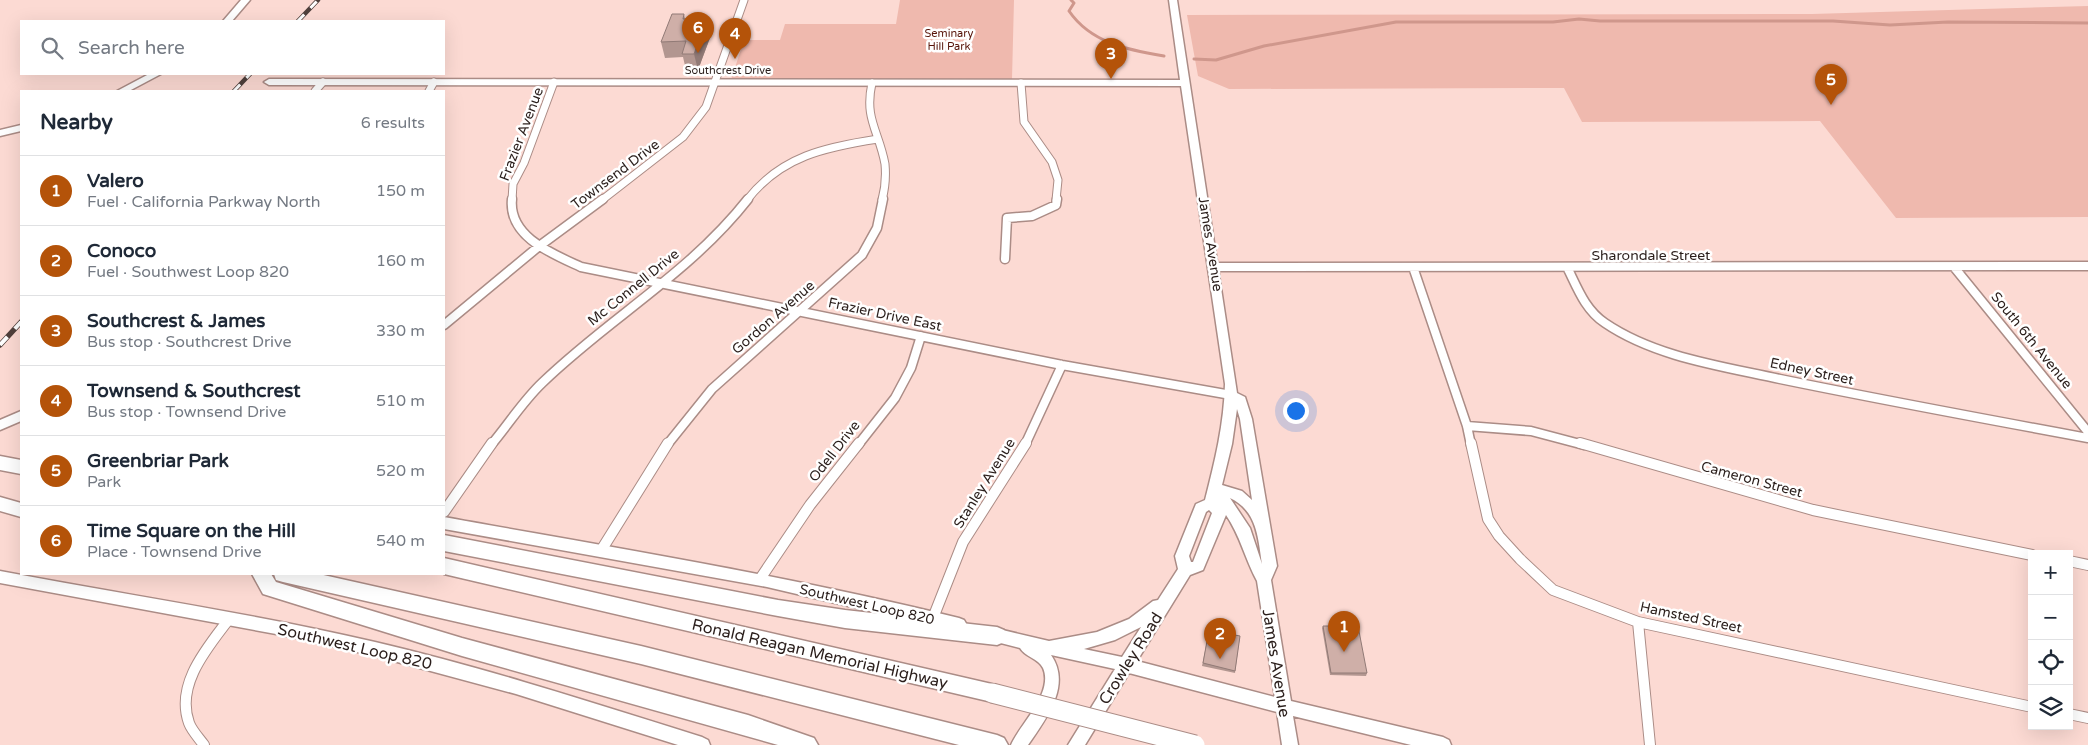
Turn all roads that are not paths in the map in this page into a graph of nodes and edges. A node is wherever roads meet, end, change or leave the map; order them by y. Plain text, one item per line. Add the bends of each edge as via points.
1 (246, 0) edge
2 (744, 0) edge
3 (1173, 0) edge
4 (228, 20) edge
5 (154, 75) edge
6 (269, 82) dead end
7 (323, 82) junction
8 (434, 82) junction
9 (554, 82) junction
10 (716, 82) junction
11 (872, 83) junction
12 (1021, 83) junction
13 (1186, 83) junction
14 (124, 90) edge
15 (316, 90) edge
16 (429, 90) edge
17 (20, 128) edge
18 (0, 133) edge
19 (878, 139) junction
20 (1007, 218) joint
21 (538, 247) junction
22 (1005, 259) dead end
23 (1954, 266) junction
24 (2088, 266) edge
25 (1214, 267) junction
26 (1413, 267) junction
27 (1566, 267) junction
28 (664, 284) junction
29 (801, 310) junction
30 (445, 324) edge
31 (921, 336) junction
32 (1062, 365) junction
33 (1231, 395) junction
34 (20, 416) edge
35 (0, 426) edge
36 (1467, 426) junction
37 (2088, 432) edge
38 (2088, 438) edge
39 (0, 463) edge
40 (20, 467) edge
41 (1215, 488) junction
42 (0, 504) edge
43 (20, 511) edge
44 (20, 511) edge
45 (445, 511) edge
46 (0, 513) edge
47 (445, 523) edge
48 (1264, 528) junction
49 (445, 543) edge
50 (602, 549) junction
51 (2028, 554) edge
52 (2073, 563) edge
53 (2088, 565) edge
54 (445, 566) edge
55 (262, 575) edge
56 (288, 575) edge
57 (0, 577) edge
58 (760, 579) junction
59 (1264, 580) junction
60 (1169, 596) junction
61 (933, 618) junction
62 (229, 620) junction
63 (1638, 622) junction
64 (1003, 637) junction
65 (1039, 645) junction
66 (1126, 665) junction
67 (2028, 706) edge
68 (1284, 707) junction
69 (2073, 715) edge
70 (2088, 718) edge
71 (676, 741) edge
72 (204, 745) edge
73 (702, 745) edge
74 (807, 745) edge
75 (997, 745) edge
76 (1019, 745) edge
77 (1076, 745) edge
78 (1196, 745) edge
79 (1290, 745) edge
80 (1443, 745) edge
81 (1650, 745) edge

1 - 4 main road
2 - 10 street, Townsend Drive
3 - 13 main road, James Avenue
5 - 14 main road
6 - 7 main road, Southcrest Drive
7 - 8 main road, Southcrest Drive
7 - 15 street
8 - 9 main road, Southcrest Drive
8 - 16 street
9 - 10 main road, Southcrest Drive
9 - 21 street, Frazier Avenue via 514,184 511,206 518,224
10 - 11 main road, Southcrest Drive
10 - 21 street, Townsend Drive via 706,107 678,142
11 - 12 main road, Southcrest Drive
11 - 19 street, Gordon Avenue via 869,97 871,124
12 - 13 main road, Southcrest Drive
12 - 20 street via 1024,122 1052,162 1058,180 1056,205 1032,216
13 - 25 main road, James Avenue
17 - 18 main road
19 - 28 street, Mc Connell Drive via 802,156 780,169 762,182 725,228
19 - 29 street, Gordon Avenue via 885,166 877,228 862,255
20 - 22 street
21 - 28 street, Frazier Drive East via 581,267
21 - 30 street, Townsend Drive
23 - 24 street, Sharondale Street
23 - 27 street, Sharondale Street
23 - 37 street, South 6th Avenue
25 - 26 street, Sharondale Street
25 - 33 main road, James Avenue
26 - 27 street, Sharondale Street
26 - 36 street, Hamsted Street
27 - 38 street, Edney Street via 1595,315 1635,340 1655,348 1830,390
28 - 29 street, Frazier Drive East
28 - 45 street, Mc Connell Drive via 541,384 488,447
29 - 31 street, Frazier Drive East
29 - 50 street, Gordon Avenue via 712,389 686,419
31 - 32 street, Frazier Drive East
31 - 58 street, Odell Drive via 911,368 894,398 810,505
32 - 33 street, Frazier Drive East
32 - 61 street, Stanley Avenue via 1023,449 963,542
33 - 41 main road, James Avenue via 1228,433
33 - 48 main road via 1240,400 1246,419
34 - 35 main road
36 - 51 street, Cameron Street via 1552,435 1813,510
36 - 63 street, Hamsted Street via 1488,519 1499,536 1553,590
39 - 40 highway
41 - 48 main road, James Avenue via 1245,501 1254,509
41 - 59 main road, James Avenue via 1243,528
41 - 60 main road, Crowley Road via 1211,503 1220,512 1213,531 1198,566 1185,570
42 - 43 highway
44 - 46 highway
47 - 50 main road, Southwest Loop 820
48 - 59 main road, James Avenue via 1270,566
49 - 64 highway via 778,608
50 - 58 main road, Southwest Loop 820
52 - 53 street
54 - 78 highway, Ronald Reagan Memorial Highway, bridge via 992,693
55 - 74 highway via 270,588 373,620 740,722
56 - 75 highway via 487,619
57 - 62 main road, Southwest Loop 820
58 - 61 main road, Southwest Loop 820
59 - 68 main road, James Avenue
60 - 65 main road via 1145,617 1106,637 1085,643
60 - 66 main road, Crowley Road
61 - 64 main road, Southwest Loop 820
62 - 71 main road, Southwest Loop 820 via 386,652 522,689
62 - 72 street via 210,645 185,697 189,722
63 - 67 street, Hamsted Street
63 - 81 street
64 - 65 main road, Southwest Loop 820
64 - 76 main road via 1042,655 1048,663 1053,685 1047,703
65 - 66 main road, Southwest Loop 820
66 - 68 main road, Southwest Loop 820
66 - 77 main road, Crowley Road
68 - 79 main road, James Avenue
68 - 80 main road, Southwest Loop 820
69 - 70 street
71 - 73 main road, Southwest Loop 820

